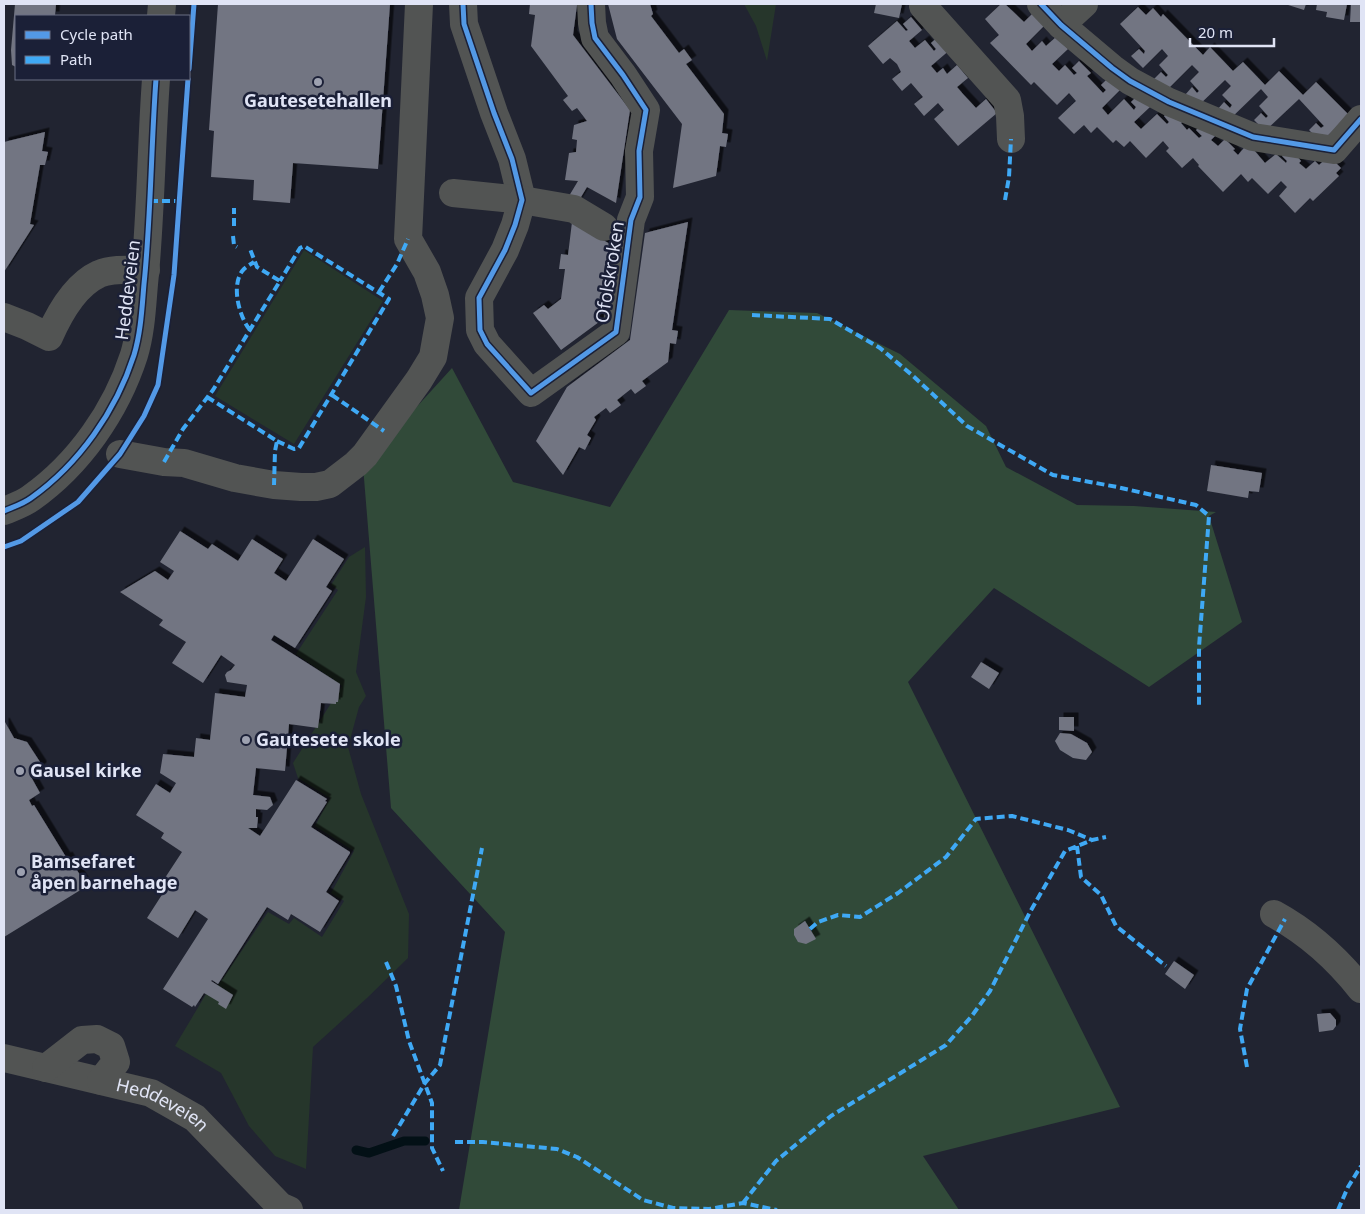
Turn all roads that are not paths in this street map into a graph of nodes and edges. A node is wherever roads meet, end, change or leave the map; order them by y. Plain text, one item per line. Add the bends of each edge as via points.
1 (419, 4) edge
2 (464, 4) edge
3 (591, 4) edge
4 (924, 4) edge
5 (1041, 4) edge
6 (1084, 4) edge
7 (1061, 25) junction
8 (156, 80) edge
9 (1361, 119) edge
10 (1011, 139) dead end
11 (453, 193) dead end
12 (522, 200) junction
13 (604, 227) dead end
14 (146, 270) junction
15 (4, 318) edge
16 (120, 454) dead end
17 (4, 511) edge
18 (1274, 914) dead end
19 (1361, 989) edge
20 (4, 1058) edge
21 (46, 1068) junction
22 (101, 1081) junction
23 (288, 1210) edge

1 - 16 street via 408,239 427,272 440,318 433,357 419,380 365,455 330,484 316,487 274,485 184,463
2 - 12 street, Ofolskroken via 464,24 512,159
3 - 12 street, Ofolskroken via 595,38 646,110 639,151 640,197 630,220 616,332 532,393 487,344 480,330 478,314 479,298 505,250
4 - 10 street via 1007,100
5 - 7 street
6 - 7 street
7 - 9 street via 1130,81 1169,102 1253,137 1334,150
8 - 14 street, Heddeveien
11 - 12 street
12 - 13 street via 574,209
14 - 15 street via 115,270 100,273 88,281 57,318 49,337
14 - 17 street, Heddeveien via 134,355 110,409 78,456 56,478 30,500
18 - 19 street via 1285,919 1330,956
20 - 21 street, Heddeveien
21 - 22 street, Heddeveien
21 - 22 street via 82,1040 97,1039 111,1046 116,1062
22 - 23 street, Heddeveien via 151,1093 195,1118 280,1206

